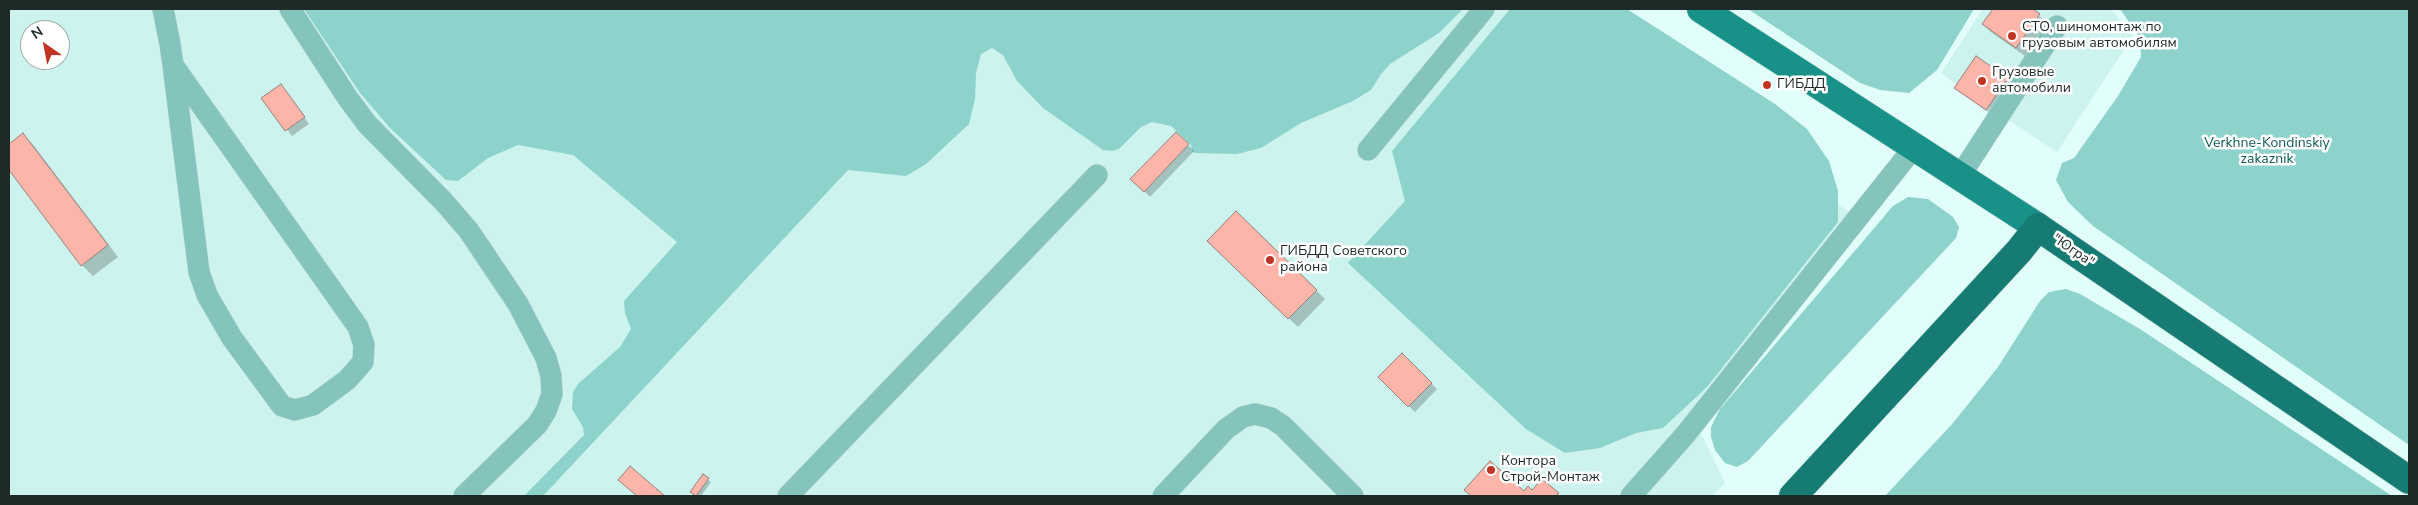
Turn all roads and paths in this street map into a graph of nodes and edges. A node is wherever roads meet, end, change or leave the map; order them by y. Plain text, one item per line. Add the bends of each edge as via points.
1 (163, 9) edge
2 (290, 9) edge
3 (1484, 9) edge
4 (1701, 9) edge
5 (2057, 26) dead end
6 (173, 65) junction
7 (1915, 146) junction
8 (1368, 150) dead end
9 (1097, 175) dead end
10 (1960, 176) junction
11 (2038, 227) junction
12 (2409, 480) edge
13 (464, 496) edge
14 (788, 496) edge
15 (1163, 496) edge
16 (1353, 496) edge
17 (1631, 496) edge
18 (1793, 496) edge

1 - 6 lane
2 - 13 lane via 368,124 469,231 518,304 546,358 552,394 546,411 536,425
3 - 8 lane
4 - 7 main road
5 - 10 lane
6 - 6 lane via 358,327 364,345 363,362 347,380 313,406 295,410 282,406 232,338 207,295 199,272
7 - 10 main road
7 - 17 lane via 1685,435
9 - 14 lane
10 - 11 main road
11 - 12 highway, "Югра"
11 - 18 highway, "Югра"
15 - 16 lane via 1226,429 1243,417 1254,414 1271,418 1283,426

